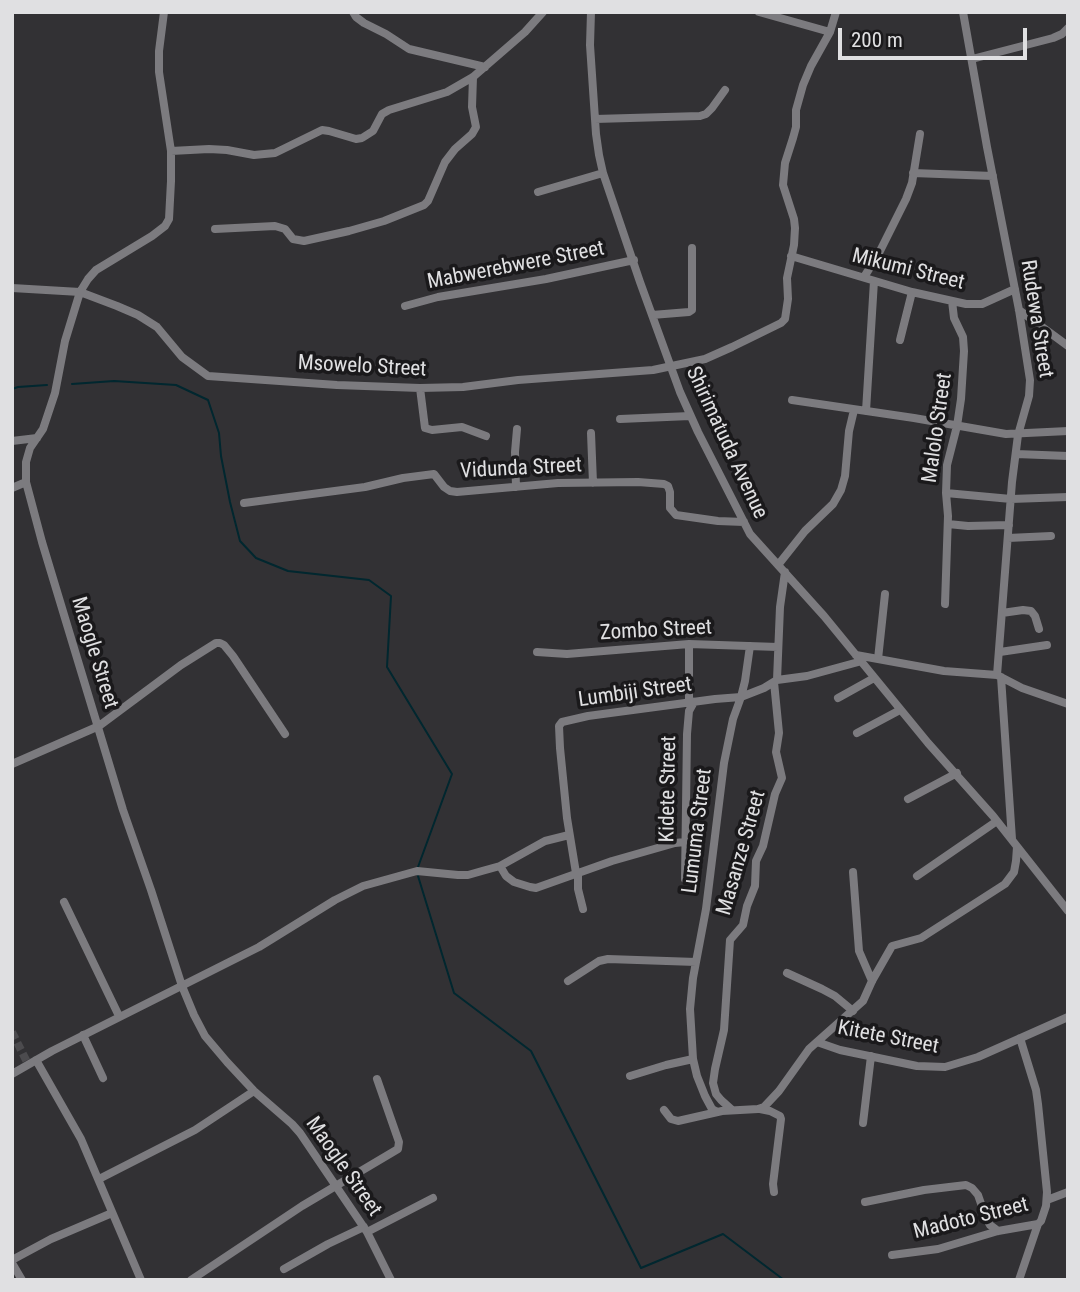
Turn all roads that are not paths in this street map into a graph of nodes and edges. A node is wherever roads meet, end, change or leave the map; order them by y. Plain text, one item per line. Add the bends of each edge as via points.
1 (164, 12) edge
2 (353, 12) edge
3 (543, 12) edge
4 (591, 12) edge
5 (759, 12) edge
6 (836, 12) edge
7 (964, 12) edge
8 (1068, 28) edge
9 (830, 32) junction
10 (972, 59) junction
11 (485, 67) junction
12 (473, 77) junction
13 (725, 90) dead end
14 (595, 119) junction
15 (920, 135) dead end
16 (171, 150) junction
17 (603, 173) junction
18 (914, 173) junction
19 (993, 176) junction
20 (538, 192) dead end
21 (215, 229) dead end
22 (692, 248) dead end
23 (791, 256) junction
24 (634, 260) junction
25 (864, 277) junction
26 (874, 281) junction
27 (12, 288) edge
28 (1015, 289) junction
29 (80, 292) junction
30 (912, 292) junction
31 (952, 301) junction
32 (405, 306) dead end
33 (1019, 310) junction
34 (652, 315) junction
35 (900, 340) dead end
36 (1068, 346) edge
37 (670, 367) junction
38 (420, 388) junction
39 (792, 400) dead end
40 (854, 410) junction
41 (866, 411) junction
42 (690, 416) junction
43 (620, 419) dead end
44 (957, 426) junction
45 (517, 429) dead end
46 (1068, 431) edge
47 (590, 433) dead end
48 (1018, 435) junction
49 (486, 436) dead end
50 (37, 438) junction
51 (12, 441) edge
52 (1016, 454) junction
53 (1068, 456) edge
54 (26, 482) junction
55 (593, 483) junction
56 (516, 487) junction
57 (12, 488) edge
58 (946, 493) junction
59 (1068, 497) edge
60 (1011, 499) junction
61 (244, 503) dead end
62 (744, 522) junction
63 (948, 524) junction
64 (1009, 524) junction
65 (1051, 536) dead end
66 (1008, 538) junction
67 (778, 565) junction
68 (785, 572) junction
69 (884, 594) dead end
70 (945, 604) dead end
71 (1002, 613) junction
72 (1039, 629) dead end
73 (689, 644) junction
74 (1047, 645) dead end
75 (750, 646) junction
76 (778, 647) junction
77 (537, 652) dead end
78 (1000, 652) junction
79 (859, 658) junction
80 (878, 659) junction
81 (999, 676) junction
82 (874, 678) junction
83 (775, 681) junction
84 (741, 697) junction
85 (838, 698) dead end
86 (692, 702) junction
87 (1068, 704) edge
88 (900, 710) junction
89 (99, 726) junction
90 (858, 733) dead end
91 (285, 734) dead end
92 (12, 764) edge
93 (957, 774) junction
94 (908, 799) dead end
95 (997, 821) junction
96 (569, 835) junction
97 (685, 842) junction
98 (1014, 843) junction
99 (500, 866) junction
100 (853, 872) dead end
101 (577, 873) junction
102 (918, 876) dead end
103 (685, 879) dead end
104 (64, 902) dead end
105 (583, 909) dead end
106 (1067, 910) edge
107 (696, 962) junction
108 (787, 973) dead end
109 (568, 981) dead end
110 (872, 981) junction
111 (181, 986) junction
112 (853, 1011) junction
113 (119, 1016) junction
114 (1068, 1017) edge
115 (82, 1035) junction
116 (1020, 1038) junction
117 (817, 1042) junction
118 (871, 1056) junction
119 (693, 1059) junction
120 (36, 1060) junction
121 (12, 1074) edge
122 (629, 1076) dead end
123 (103, 1078) dead end
124 (377, 1079) dead end
125 (254, 1091) junction
126 (731, 1109) junction
127 (758, 1109) junction
128 (664, 1110) dead end
129 (716, 1112) junction
130 (863, 1124) dead end
131 (99, 1179) junction
132 (337, 1185) junction
133 (774, 1192) dead end
134 (1068, 1192) edge
135 (433, 1198) dead end
136 (1047, 1200) junction
137 (865, 1202) dead end
138 (112, 1213) junction
139 (1038, 1224) junction
140 (365, 1230) junction
141 (998, 1231) junction
142 (892, 1255) dead end
143 (12, 1261) edge
144 (284, 1269) dead end
145 (22, 1280) edge
146 (141, 1280) edge
147 (191, 1280) edge
148 (391, 1280) edge
149 (1019, 1280) edge

1 - 16 street, Maogle Street via 159,72
2 - 11 street via 409,49
3 - 11 street
4 - 14 street, Shirimatuda Avenue
5 - 9 street
6 - 9 street
7 - 10 street, Rudewa Street
8 - 10 street via 1054,38
9 - 23 street via 803,85 785,163 783,184 794,219
10 - 19 street, Rudewa Street
11 - 12 street
12 - 16 street via 447,92 389,110 362,138 322,130 275,153
12 - 21 street via 476,127 445,162 425,205 384,221 304,241 293,239 282,227
13 - 14 street via 700,116
14 - 17 street, Shirimatuda Avenue
15 - 18 street
16 - 29 street, Maogle Street via 171,206 165,226 96,270
17 - 20 street
17 - 24 street, Shirimatuda Avenue
18 - 19 street
18 - 25 street via 900,214
19 - 28 street, Rudewa Street
22 - 34 street via 692,310
23 - 25 street, Mikumi Street
23 - 37 street, Msowelo Street via 781,323 717,354
24 - 32 street, Mabwerebwere Street
24 - 34 street, Shirimatuda Avenue
25 - 26 street, Mikumi Street
26 - 30 street, Mikumi Street
26 - 41 street
27 - 29 street, Msowelo Street
28 - 31 street, Mikumi Street via 982,304
28 - 33 street, Rudewa Street
29 - 38 street, Msowelo Street via 157,327 182,357 208,376
29 - 50 street, Maogle Street via 55,393
30 - 31 street, Mikumi Street
30 - 35 street
31 - 44 street, Malolo Street via 964,351
33 - 36 street
33 - 48 street, Rudewa Street via 1030,387
34 - 37 street, Shirimatuda Avenue
37 - 38 street, Msowelo Street
37 - 42 street, Shirimatuda Avenue
38 - 49 street via 425,428 462,427
39 - 40 street
40 - 41 street
40 - 67 street via 841,490
41 - 44 street
42 - 43 street
42 - 62 street, Shirimatuda Avenue
44 - 48 street
44 - 58 street, Malolo Street
45 - 56 street
46 - 48 street
47 - 55 street
48 - 52 street, Rudewa Street
50 - 51 street
50 - 54 street, Maogle Street via 26,462
52 - 53 street
52 - 60 street, Rudewa Street
54 - 57 street
54 - 89 street, Maogle Street
55 - 56 street, Vidunda Street
55 - 62 street, Vidunda Street via 664,484 676,515
56 - 61 street, Vidunda Street via 457,492 444,487 437,475 423,474 365,487
58 - 60 street
58 - 63 street, Malolo Street
59 - 60 street
60 - 64 street, Rudewa Street
62 - 67 street, Shirimatuda Avenue
63 - 64 street
63 - 70 street, Malolo Street
64 - 66 street, Rudewa Street
65 - 66 street
66 - 71 street, Rudewa Street
67 - 68 street, Shirimatuda Avenue
68 - 76 street
68 - 79 street, Shirimatuda Avenue
69 - 80 street
71 - 72 street via 1031,611
71 - 78 street, Rudewa Street
73 - 75 street, Zombo Street
73 - 77 street, Zombo Street
73 - 86 street, Kidete Street
74 - 78 street
75 - 76 street, Zombo Street
75 - 84 street, Lumuma Street
76 - 83 street
78 - 81 street, Rudewa Street
79 - 80 street
79 - 82 street, Shirimatuda Avenue
79 - 83 street via 807,676
80 - 81 street
81 - 87 street
81 - 98 street, Rudewa Street
82 - 85 street
82 - 88 street, Shirimatuda Avenue
83 - 84 street
83 - 126 street, Masanze Street via 776,752 782,778 743,925 730,940 724,1030 713,1083 716,1094
84 - 86 street, Lumbiji Street
84 - 107 street, Lumuma Street via 727,745
86 - 96 street, Lumbiji Street via 562,722 559,733
86 - 97 street, Kidete Street
88 - 90 street
88 - 93 street, Shirimatuda Avenue
89 - 91 street via 196,655 220,643
89 - 92 street
89 - 111 street, Maogle Street
93 - 94 street
93 - 95 street, Shirimatuda Avenue
95 - 98 street, Shirimatuda Avenue
95 - 102 street
96 - 99 street via 545,841
96 - 101 street, Lumbiji Street
97 - 101 street
97 - 103 street, Kidete Street
98 - 106 street, Shirimatuda Avenue
98 - 110 street via 1014,872 1005,884 921,938 892,946
99 - 101 street via 514,882 530,887
99 - 111 street via 468,875 416,871 363,886
100 - 110 street via 859,951
101 - 105 street, Lumbiji Street
104 - 113 street
107 - 109 street via 599,961
107 - 119 street, Lumuma Street via 691,1009
108 - 112 street via 835,996
110 - 112 street
111 - 113 street
111 - 125 street, Maogle Street via 205,1036
112 - 117 street
113 - 115 street
114 - 116 street, Kitete Street
115 - 120 street
115 - 123 street
116 - 118 street, Kitete Street via 945,1067
116 - 136 street, Madoto Street via 1036,1090
117 - 118 street, Kitete Street
117 - 127 street via 769,1102
118 - 130 street
119 - 122 street
119 - 129 street, Lumuma Street via 705,1096
120 - 121 street
120 - 131 street
124 - 132 street via 400,1146
125 - 131 street via 183,1137
125 - 132 street, Maogle Street via 300,1133
126 - 127 street
126 - 129 street
127 - 133 street via 781,1119
128 - 129 street via 678,1121
131 - 138 street
132 - 140 street, Maogle Street
132 - 147 street
134 - 136 street
135 - 140 street
136 - 139 street, Madoto Street
137 - 141 street via 966,1185 978,1195 986,1218
138 - 143 street
138 - 146 street
139 - 141 street, Madoto Street
139 - 149 street
140 - 144 street
140 - 148 street, Maogle Street
141 - 142 street, Madoto Street via 938,1249
143 - 145 street

